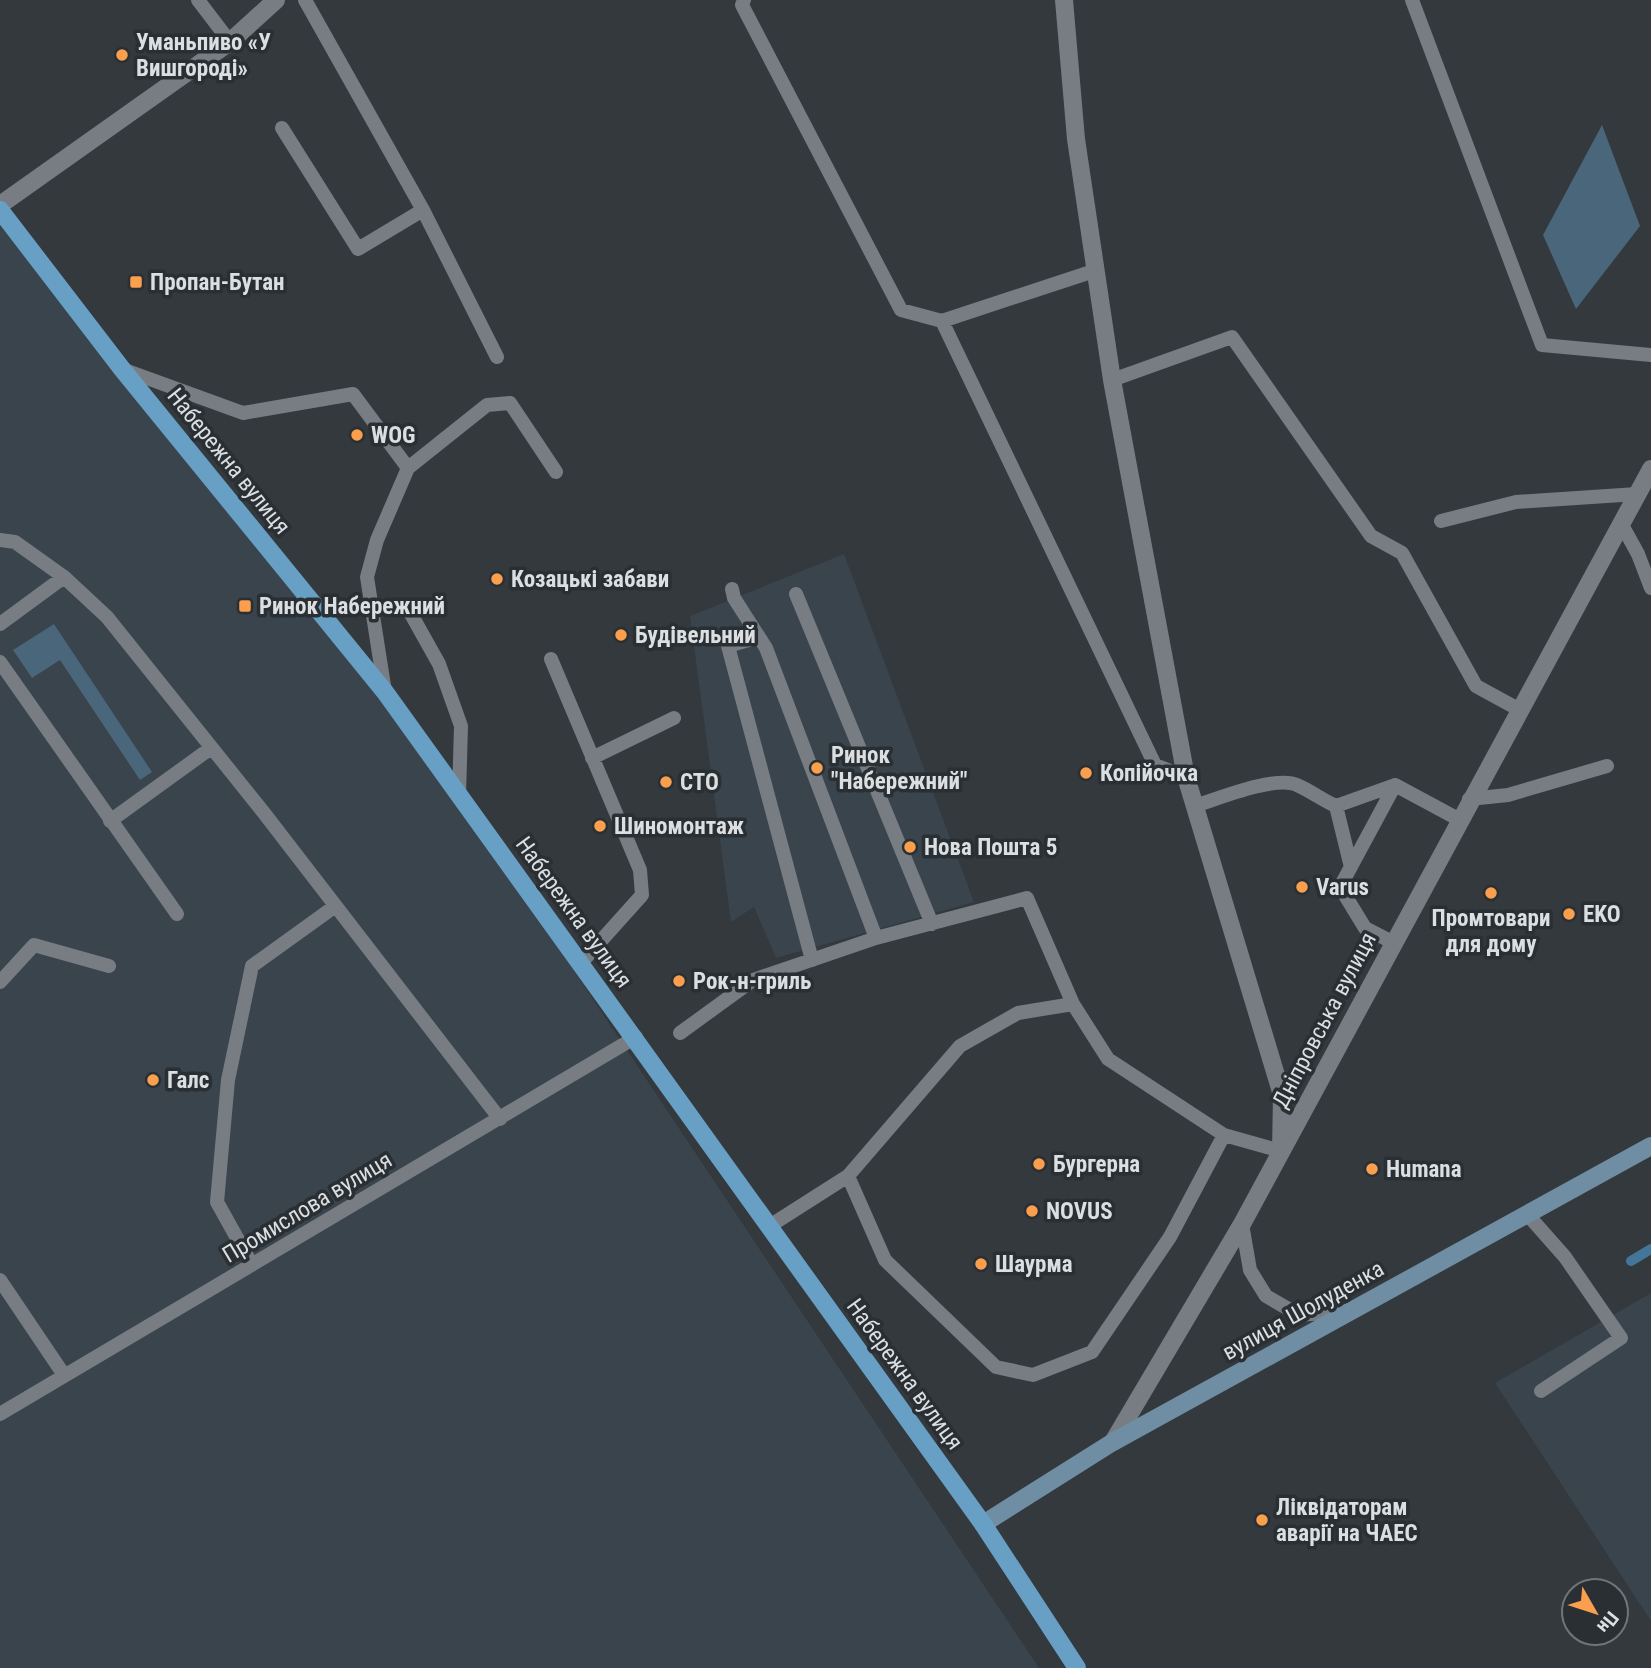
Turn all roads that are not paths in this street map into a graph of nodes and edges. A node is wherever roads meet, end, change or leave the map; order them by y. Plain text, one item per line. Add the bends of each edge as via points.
1 (198, 0) edge
2 (276, 0) edge
3 (305, 0) edge
4 (744, 0) edge
5 (1064, 0) edge
6 (1412, 0) edge
7 (230, 42) junction
8 (282, 128) dead end
9 (0, 208) edge
10 (423, 210) junction
11 (1097, 270) junction
12 (942, 321) junction
13 (1651, 355) edge
14 (498, 357) dead end
15 (122, 369) junction
16 (1112, 380) junction
17 (408, 468) junction
18 (1651, 468) edge
19 (556, 472) dead end
20 (1637, 494) junction
21 (1441, 521) dead end
22 (1622, 525) junction
23 (0, 540) edge
24 (64, 577) junction
25 (1651, 588) edge
26 (732, 589) dead end
27 (796, 594) dead end
28 (411, 614) dead end
29 (0, 624) edge
30 (759, 637) junction
31 (551, 659) dead end
32 (0, 662) edge
33 (385, 692) junction
34 (1520, 710) junction
35 (674, 718) dead end
36 (211, 748) junction
37 (592, 758) junction
38 (1607, 766) dead end
39 (1186, 777) junction
40 (1395, 785) junction
41 (459, 796) junction
42 (1469, 799) junction
43 (1195, 806) junction
44 (1336, 806) junction
45 (1461, 820) junction
46 (110, 821) junction
47 (1351, 867) junction
48 (334, 907) junction
49 (177, 914) dead end
50 (932, 923) junction
51 (876, 938) junction
52 (1394, 943) junction
53 (812, 960) junction
54 (581, 963) junction
55 (108, 966) dead end
56 (0, 982) edge
57 (1073, 1004) junction
58 (680, 1033) dead end
59 (636, 1037) junction
60 (500, 1119) junction
61 (1224, 1135) junction
62 (1651, 1146) edge
63 (1281, 1151) junction
64 (848, 1176) junction
65 (1527, 1214) junction
66 (1242, 1224) junction
67 (768, 1227) junction
68 (252, 1265) junction
69 (0, 1280) edge
70 (1352, 1310) junction
71 (64, 1375) junction
72 (1541, 1391) dead end
73 (0, 1414) edge
74 (1114, 1442) junction
75 (983, 1524) junction
76 (1077, 1668) edge

1 - 7 lane
2 - 7 street, Набережна вулиця
3 - 10 lane
4 - 12 lane via 742,5 901,310
5 - 11 street via 1076,139
6 - 13 lane via 1542,345
7 - 9 street, Набережна вулиця
8 - 10 lane via 358,249
9 - 15 main road, Набережна вулиця
10 - 14 lane
11 - 12 lane
11 - 16 street
12 - 39 lane via 1155,765
15 - 17 lane via 243,413 354,394
15 - 33 main road, Набережна вулиця
16 - 34 lane via 1232,337 1371,536 1402,552 1476,686
16 - 39 street
17 - 19 lane via 486,405 510,403
17 - 33 lane via 377,540 367,577
18 - 20 street, Дніпровська вулиця
20 - 21 lane via 1516,502
20 - 22 street, Дніпровська вулиця
22 - 25 lane
22 - 34 street, Дніпровська вулиця
23 - 24 lane via 15,542
24 - 29 lane
24 - 36 lane via 107,617
26 - 30 lane
27 - 50 lane
28 - 41 lane via 439,664 461,726
30 - 51 lane
30 - 53 lane via 728,646
31 - 37 lane
32 - 46 lane
33 - 41 main road, Набережна вулиця
34 - 42 street, Дніпровська вулиця
35 - 37 lane
36 - 46 lane
36 - 48 lane
37 - 54 lane via 640,870 642,895
38 - 42 lane via 1508,794
39 - 43 street
40 - 44 lane
40 - 45 lane
40 - 47 lane
41 - 54 main road, Набережна вулиця
42 - 45 street, Дніпровська вулиця
43 - 44 lane via 1260,786 1295,783
43 - 63 street via 1282,1095
44 - 47 lane
45 - 52 street, Дніпровська вулиця
46 - 49 lane
47 - 52 lane via 1340,887 1365,928
48 - 60 lane
48 - 68 lane via 252,966 228,1080 217,1202
50 - 51 lane
50 - 57 lane via 1027,898
51 - 53 lane
52 - 63 street, Дніпровська вулиця
53 - 58 lane via 753,980
54 - 59 main road, Набережна вулиця
55 - 56 lane via 34,945
57 - 61 lane via 1108,1059
57 - 64 lane via 1018,1013 960,1046
59 - 60 lane, Промислова вулиця
59 - 67 main road, Набережна вулиця
60 - 68 lane, Промислова вулиця
61 - 63 lane
61 - 64 lane via 1170,1237 1092,1352 1033,1375 996,1367 885,1260
62 - 65 main road, вулиця Шолуденка
63 - 66 street, Дніпровська вулиця
64 - 67 lane
65 - 70 main road, вулиця Шолуденка
65 - 72 lane via 1565,1257 1622,1338
66 - 70 lane via 1250,1270 1266,1296 1299,1315
66 - 74 street, Дніпровська вулиця
67 - 75 main road, Набережна вулиця
68 - 71 lane, Промислова вулиця
69 - 71 lane
70 - 74 main road, вулиця Шолуденка
71 - 73 lane, Промислова вулиця
74 - 75 main road, вулиця Шолуденка
75 - 76 main road, Набережна вулиця

